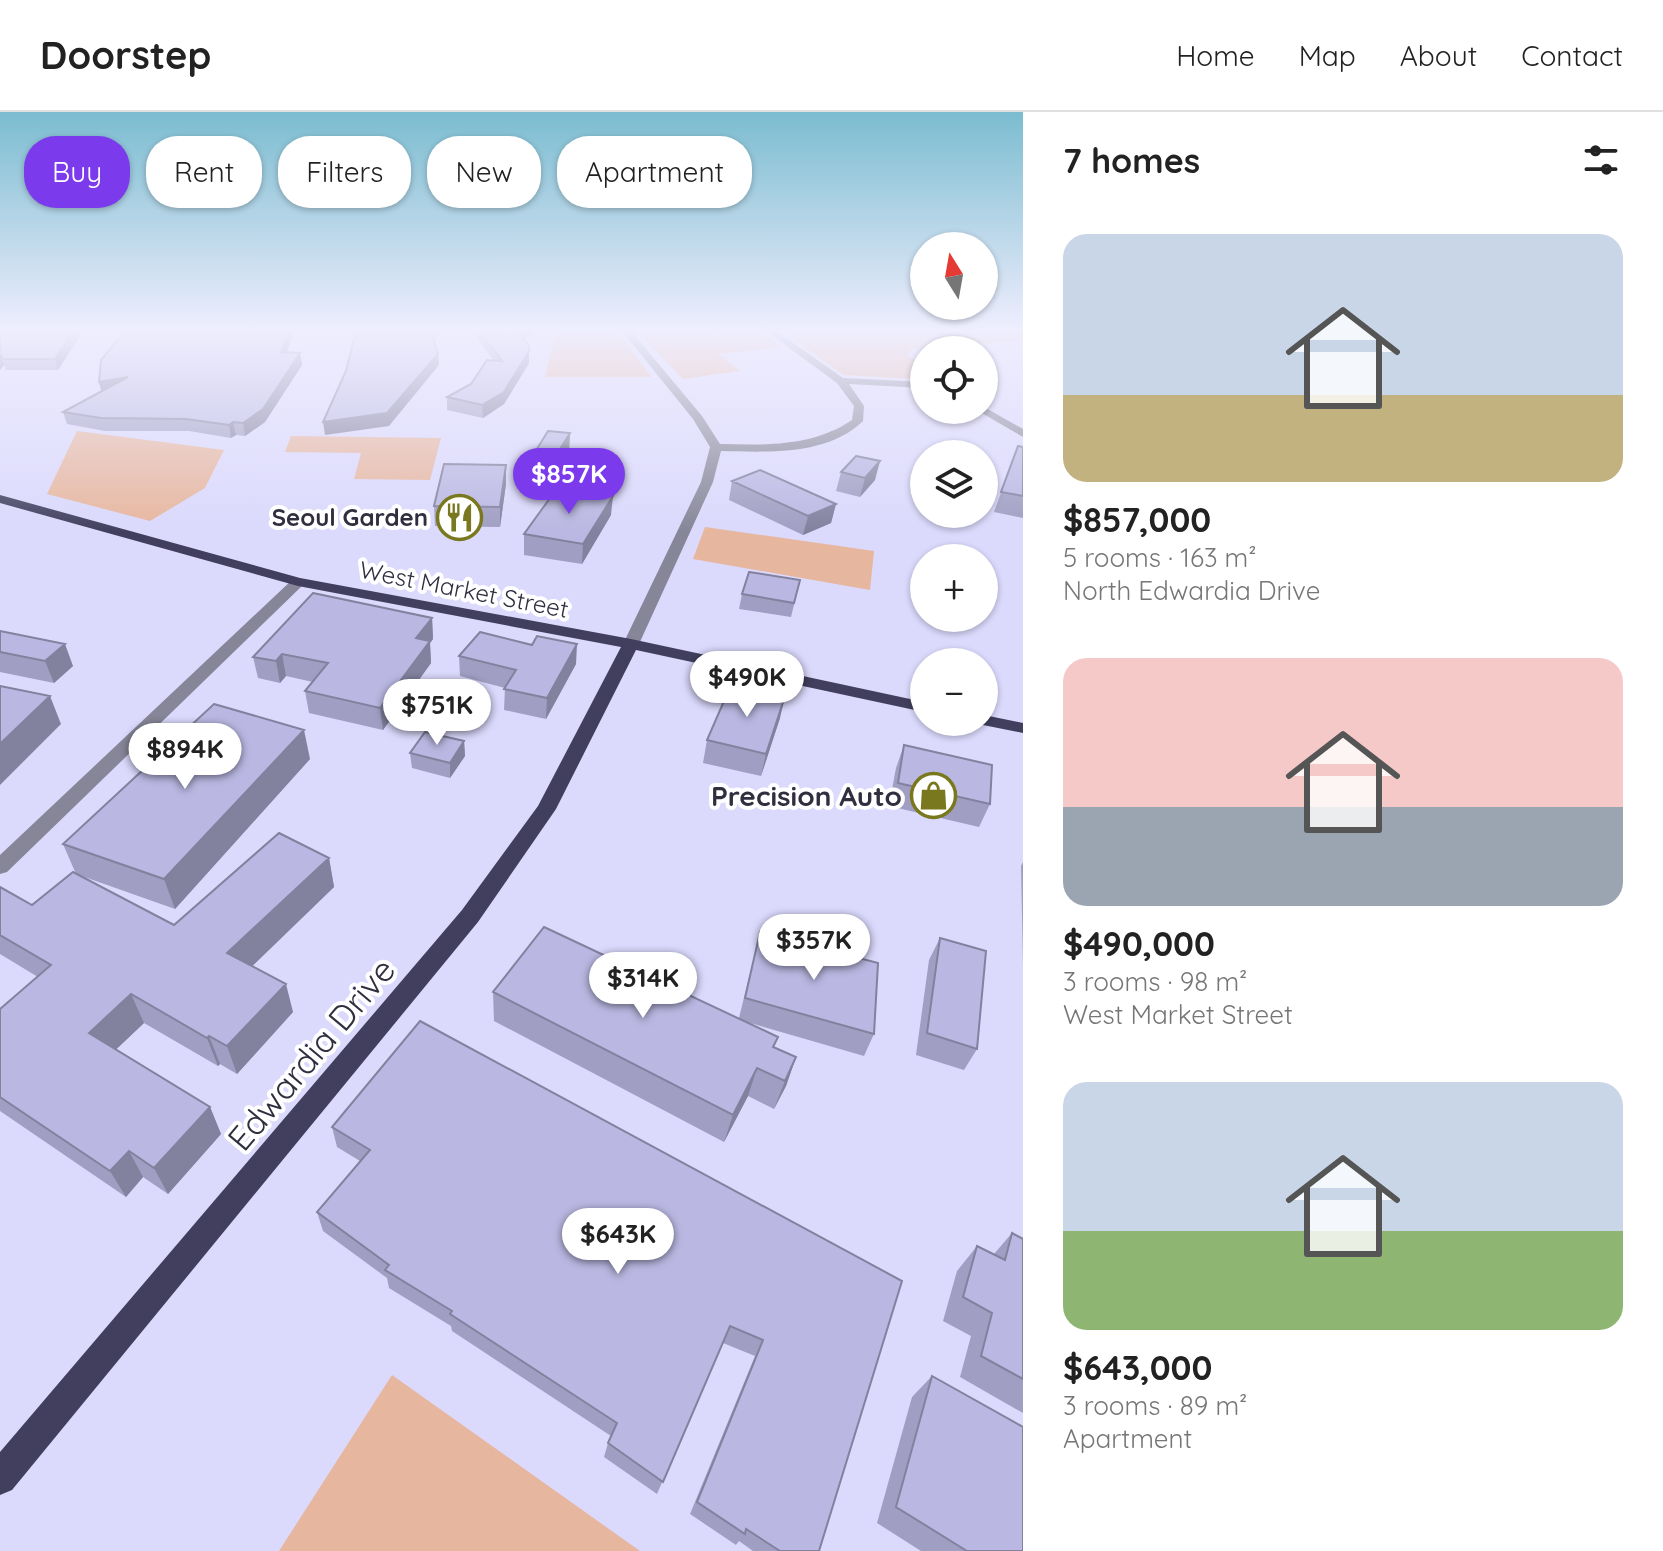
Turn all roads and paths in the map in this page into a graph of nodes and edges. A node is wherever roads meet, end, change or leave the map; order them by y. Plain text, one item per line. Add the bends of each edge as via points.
1 (682, 398) edge
2 (853, 398) edge
3 (998, 419) edge
4 (1023, 434) edge
5 (715, 451) junction
6 (0, 499) edge
7 (298, 582) junction
8 (631, 644) junction
9 (910, 704) edge
10 (998, 723) edge
11 (1023, 728) edge
12 (0, 867) edge
13 (0, 1478) edge

1 - 5 street
2 - 5 street via 860,413 842,434 844,444 774,457
3 - 4 street
5 - 8 street via 707,482
6 - 7 main road, West Market Street
7 - 8 main road, West Market Street
7 - 12 street
8 - 9 main road, West Market Street
8 - 13 main road, Edwardia Drive via 546,809 470,916
10 - 11 main road

